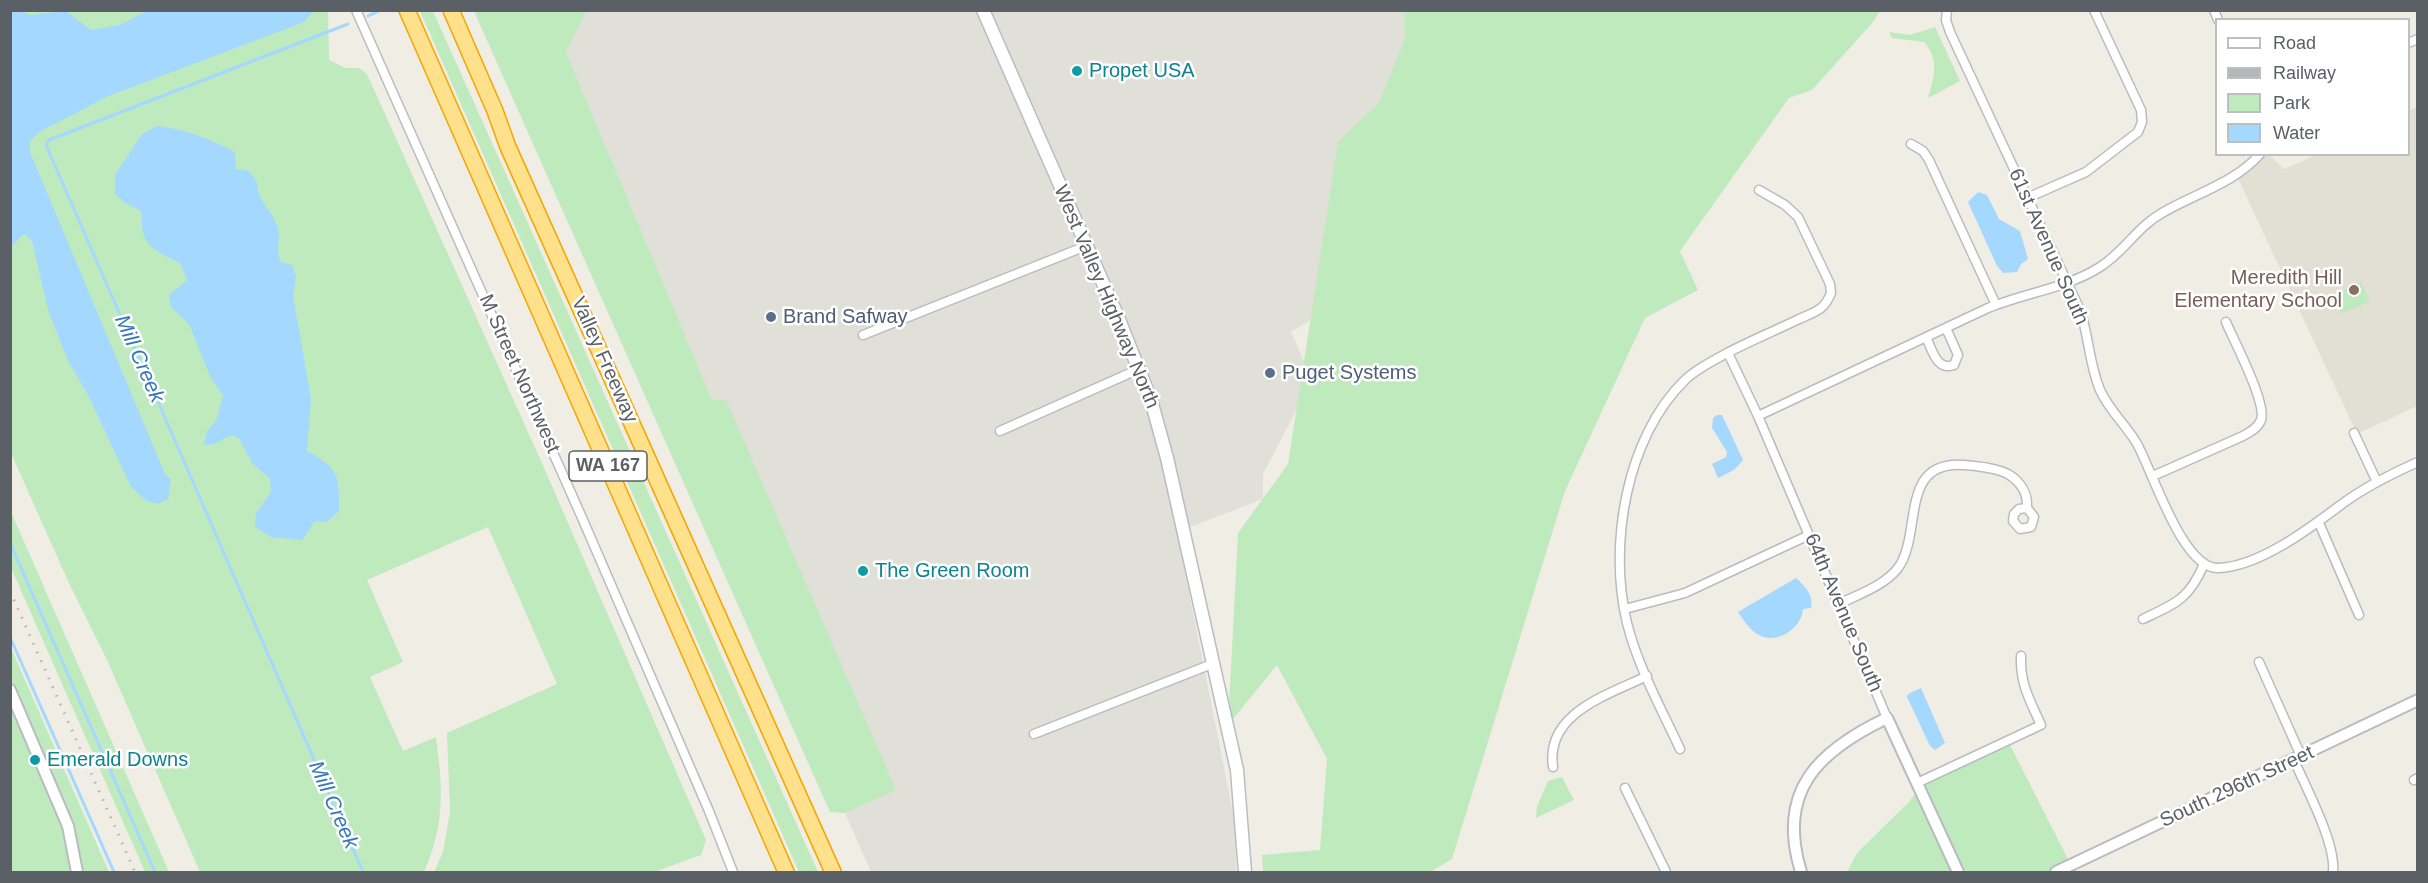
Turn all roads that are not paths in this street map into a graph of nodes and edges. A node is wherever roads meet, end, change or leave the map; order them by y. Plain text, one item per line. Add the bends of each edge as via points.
1 (356, 10) edge
2 (406, 10) edge
3 (451, 10) edge
4 (983, 10) edge
5 (2094, 10) edge
6 (1947, 15) edge
7 (1911, 144) dead end
8 (2258, 156) edge
9 (1759, 190) dead end
10 (2027, 198) junction
11 (1086, 246) junction
12 (2068, 282) junction
13 (1996, 305) junction
14 (2226, 322) dead end
15 (1946, 328) junction
16 (863, 335) dead end
17 (1926, 337) junction
18 (1728, 353) junction
19 (1139, 369) junction
20 (1758, 416) junction
21 (1000, 431) dead end
22 (2354, 433) dead end
23 (2418, 462) edge
24 (2153, 476) junction
25 (2377, 482) junction
26 (2027, 508) dead end
27 (2319, 523) junction
28 (1809, 535) junction
29 (2204, 564) junction
30 (1839, 604) junction
31 (1625, 609) junction
32 (2359, 615) dead end
33 (2143, 619) dead end
34 (2021, 656) dead end
35 (2259, 662) dead end
36 (1212, 664) junction
37 (1647, 676) junction
38 (10, 690) edge
39 (2418, 700) edge
40 (1887, 718) junction
41 (1034, 734) dead end
42 (1680, 749) dead end
43 (2298, 758) junction
44 (1553, 767) dead end
45 (1917, 783) junction
46 (1625, 788) dead end
47 (77, 873) edge
48 (733, 873) edge
49 (786, 873) edge
50 (833, 873) edge
51 (1245, 873) edge
52 (1666, 873) edge
53 (1800, 873) edge
54 (1958, 873) edge
55 (2056, 873) edge
56 (2333, 873) edge

1 - 48 street, M Street Northwest via 583,520
2 - 49 highway, Valley Freeway / WA 167
3 - 50 highway, Valley Freeway / WA 167 via 508,147
4 - 11 main road, West Valley Highway North
5 - 10 street via 2141,110 2142,122 2138,132 2086,171
6 - 10 street, 61st Avenue South
7 - 13 street via 1929,160
8 - 12 street via 2236,174 2151,220 2116,256 2080,279
9 - 18 street via 1785,204 1798,217 1831,293 1821,308
10 - 12 street, 61st Avenue South
11 - 16 street
11 - 19 main road, West Valley Highway North
12 - 13 street
12 - 24 street, 61st Avenue South via 2082,317 2100,389
13 - 15 street
14 - 24 street via 2259,400 2259,423 2243,436
15 - 17 street
15 - 17 street via 1958,355 1950,367 1939,364
17 - 20 street
18 - 20 street, 64th Avenue South
18 - 31 street via 1686,379 1676,391 1648,434 1632,471 1619,570
19 - 21 street
19 - 36 main road, West Valley Highway North via 1167,458
20 - 28 street, 64th Avenue South
22 - 25 street
23 - 25 street
24 - 29 street, 61st Avenue South via 2184,543
25 - 27 street
26 - 30 street via 2022,487 2007,474 1967,465 1939,468 1928,475 1919,490 1908,546 1899,567 1883,582
27 - 29 street via 2237,565 2211,568
27 - 32 street
28 - 30 street, 64th Avenue South
28 - 31 street via 1685,593
29 - 33 street via 2187,595
30 - 40 street, 64th Avenue South
31 - 37 street via 1633,643
34 - 45 street via 2024,686 2041,725
35 - 43 street
36 - 41 street
36 - 51 main road, West Valley Highway North via 1237,771
37 - 42 street
37 - 44 street via 1572,714 1553,745
38 - 47 street via 69,826
39 - 43 street, South 296th Street
40 - 45 street, 64th Avenue South
40 - 53 street via 1850,737 1802,787 1794,811
43 - 55 street, South 296th Street
43 - 56 street via 2326,835
45 - 54 street, 64th Avenue South
46 - 52 street

